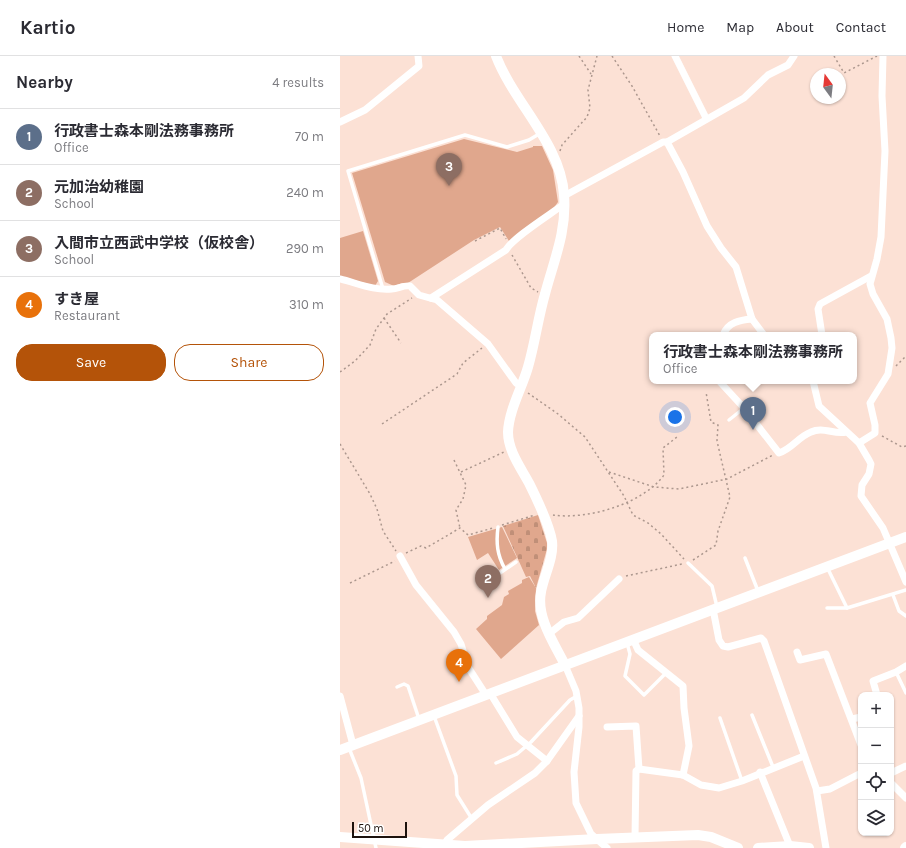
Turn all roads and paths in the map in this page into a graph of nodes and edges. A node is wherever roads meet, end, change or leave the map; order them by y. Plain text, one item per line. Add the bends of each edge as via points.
1 (418, 56) edge
2 (496, 56) edge
3 (579, 56) edge
4 (597, 56) edge
5 (612, 56) edge
6 (675, 56) edge
7 (794, 56) edge
8 (834, 56) edge
9 (877, 56) edge
10 (883, 56) edge
11 (591, 74) junction
12 (706, 118) junction
13 (340, 122) edge
14 (540, 133) junction
15 (665, 142) junction
16 (555, 158) junction
17 (564, 200) junction
18 (475, 241) dead end
19 (508, 247) junction
20 (871, 276) junction
21 (340, 279) edge
22 (383, 289) junction
23 (545, 293) junction
24 (419, 295) junction
25 (432, 298) junction
26 (384, 318) junction
27 (752, 319) junction
28 (725, 332) edge
29 (762, 332) edge
30 (822, 332) edge
31 (401, 343) dead end
32 (488, 344) junction
33 (340, 372) edge
34 (722, 384) edge
35 (814, 384) edge
36 (521, 388) junction
37 (706, 392) dead end
38 (744, 408) junction
39 (728, 420) dead end
40 (382, 424) dead end
41 (846, 432) junction
42 (875, 433) junction
43 (677, 437) dead end
44 (340, 444) edge
45 (859, 444) junction
46 (906, 446) edge
47 (512, 450) junction
48 (779, 453) junction
49 (454, 460) dead end
50 (461, 472) junction
51 (608, 472) junction
52 (727, 479) junction
53 (654, 487) junction
54 (626, 503) junction
55 (543, 514) junction
56 (498, 527) junction
57 (460, 528) junction
58 (906, 537) edge
59 (888, 543) junction
60 (401, 558) junction
61 (746, 558) dead end
62 (516, 562) dead end
63 (688, 563) junction
64 (827, 566) junction
65 (505, 569) junction
66 (618, 580) joint
67 (487, 582) dead end
68 (906, 582) edge
69 (350, 583) dead end
70 (906, 590) edge
71 (758, 592) junction
72 (893, 595) junction
73 (827, 608) dead end
74 (847, 608) junction
75 (715, 609) junction
76 (906, 616) edge
77 (550, 633) junction
78 (630, 640) junction
79 (797, 652) dead end
80 (565, 665) junction
81 (906, 666) edge
82 (896, 672) junction
83 (666, 673) junction
84 (397, 687) dead end
85 (876, 692) edge
86 (488, 694) junction
87 (906, 694) edge
88 (340, 696) edge
89 (577, 696) junction
90 (434, 714) junction
91 (752, 715) dead end
92 (579, 716) junction
93 (720, 718) dead end
94 (858, 718) edge
95 (852, 719) junction
96 (420, 720) junction
97 (607, 727) dead end
98 (858, 736) edge
99 (527, 745) junction
100 (347, 747) edge
101 (804, 756) junction
102 (547, 761) junction
103 (496, 763) dead end
104 (906, 766) edge
105 (773, 767) junction
106 (639, 769) junction
107 (760, 772) junction
108 (894, 772) edge
109 (683, 775) junction
110 (858, 775) edge
111 (742, 781) junction
112 (894, 786) edge
113 (816, 791) junction
114 (906, 798) edge
115 (472, 819) junction
116 (340, 837) edge
117 (635, 837) junction
118 (597, 838) junction
119 (376, 844) edge
120 (718, 844) edge
121 (401, 845) edge
122 (444, 845) junction
123 (788, 846) edge
124 (607, 848) edge
125 (738, 848) edge
126 (758, 848) edge
127 (809, 848) edge
128 (826, 848) edge

1 - 13 street via 419,66 396,86 365,110
2 - 14 street via 507,82
3 - 11 path
4 - 11 path
5 - 15 path
6 - 12 street
7 - 12 street via 788,65 768,75 744,98
8 - 9 path via 844,73
10 - 20 street via 885,152 881,237
11 - 16 path via 588,90 590,108 587,117 562,145
12 - 15 street
14 - 16 street
14 - 22 lane via 529,140 507,147 465,135 348,171
15 - 17 street
15 - 27 street via 683,172 707,226 736,267
16 - 17 street
17 - 19 street
17 - 23 street via 564,225
18 - 19 path via 500,228
19 - 23 path via 531,288
19 - 25 street
20 - 30 street via 820,304 818,309
20 - 42 street via 871,289 887,320 891,338 888,374 870,403
21 - 22 street
22 - 24 street via 404,285 410,286
23 - 36 street via 529,366
24 - 25 street
24 - 26 path via 401,303
25 - 32 street
26 - 31 path
26 - 33 path via 376,329 370,346
27 - 28 street via 739,320 728,326
27 - 29 street
32 - 36 street
32 - 40 path via 463,363 457,374
34 - 38 street
35 - 41 street via 819,406
36 - 47 street via 509,426 508,435
36 - 51 path via 585,437
37 - 52 path via 711,422 718,425 718,441
38 - 39 lane
38 - 48 street
41 - 45 street
41 - 48 street via 821,429 811,432 787,451
42 - 45 street
42 - 46 path via 902,447
43 - 53 path via 663,448 664,475
44 - 60 path via 370,494 383,531
45 - 59 street via 871,464 869,474 860,488 861,496 883,528
47 - 50 path
47 - 55 street
48 - 52 path
49 - 50 path
50 - 57 path via 466,485 463,499 456,510
51 - 53 path
51 - 54 path
52 - 53 path via 684,489
52 - 63 path via 729,502 718,531 718,541 716,545
53 - 54 path
54 - 55 path via 582,515
54 - 63 path via 633,515 661,534
55 - 56 path
55 - 77 street via 552,540 552,549 540,602 543,619
56 - 57 path via 471,535
56 - 65 lane via 497,550
57 - 60 path via 426,548 421,546
58 - 59 street
59 - 64 street
59 - 68 street
60 - 69 path
60 - 86 street via 416,585 454,632 468,666
61 - 71 lane
62 - 65 lane
63 - 66 path via 631,574
63 - 75 lane via 712,586
64 - 71 street
64 - 74 lane
65 - 67 lane
66 - 77 street via 578,618 564,622
70 - 72 lane
71 - 75 street
72 - 74 lane
72 - 76 lane via 899,611
73 - 74 lane
75 - 78 street
75 - 101 street via 719,640 723,646 728,647 761,638 764,641
77 - 80 street
78 - 80 street
78 - 83 street
78 - 83 lane via 625,676 644,695
79 - 95 street via 800,660 826,654
80 - 86 street
80 - 89 street
81 - 82 street
82 - 85 street via 873,680
82 - 87 lane
83 - 109 street via 683,686 689,746
84 - 96 lane via 404,684 408,686
86 - 90 street
86 - 99 street via 517,737
88 - 100 street
89 - 92 street
89 - 99 lane via 570,700
90 - 96 street
90 - 115 lane via 456,776 457,795
91 - 105 lane
92 - 102 street
92 - 118 street via 574,772 576,803 591,834
93 - 111 lane
94 - 95 street
95 - 98 street
96 - 100 street
97 - 106 street via 636,726
99 - 102 street
99 - 103 lane via 517,754
100 - 119 lane via 361,778
101 - 105 street
101 - 113 street
102 - 115 street via 535,773
104 - 108 street
105 - 107 street
106 - 109 street
106 - 117 street via 636,771
107 - 111 street
107 - 123 street
109 - 111 street via 701,785 719,788
110 - 113 street via 830,789
112 - 114 street
113 - 128 street
115 - 122 street
116 - 119 street
117 - 118 street
117 - 120 street via 698,835 711,837
118 - 122 street via 489,846
118 - 124 street
119 - 121 street
120 - 125 street
121 - 122 street
123 - 126 street
123 - 127 street

